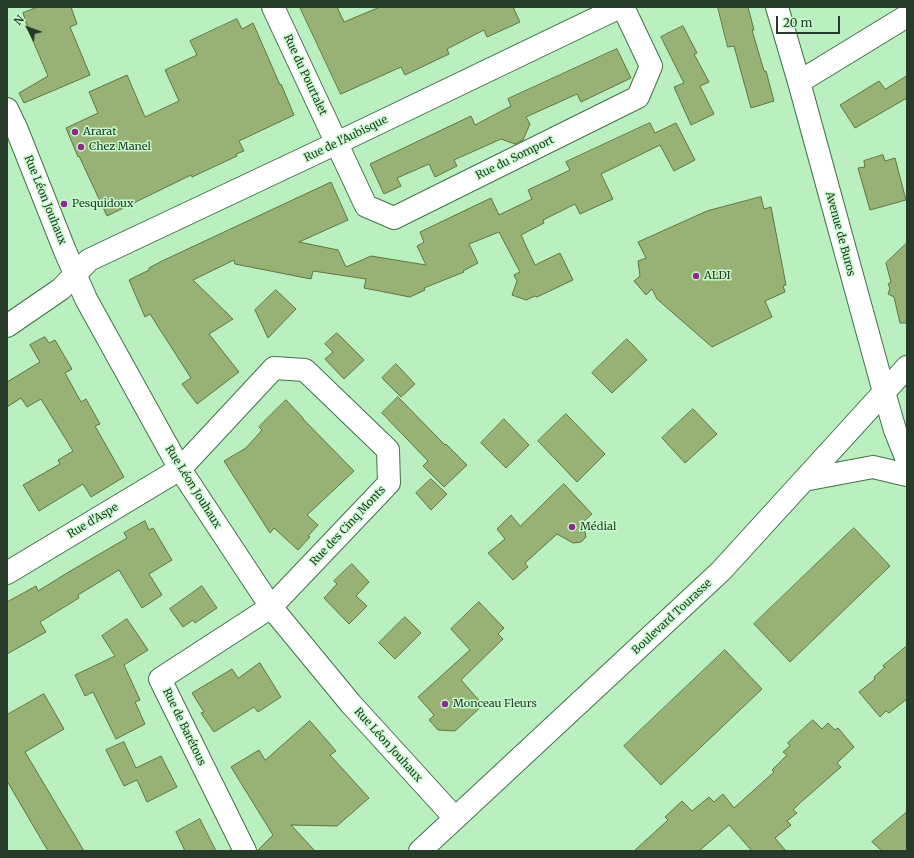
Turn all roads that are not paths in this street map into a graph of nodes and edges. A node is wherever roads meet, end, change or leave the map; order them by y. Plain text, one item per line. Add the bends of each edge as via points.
1 (273, 7) edge
2 (621, 7) edge
3 (777, 7) edge
4 (907, 16) edge
5 (799, 82) junction
6 (7, 109) edge
7 (337, 144) junction
8 (75, 275) junction
9 (7, 326) edge
10 (907, 367) edge
11 (884, 392) junction
12 (907, 460) edge
13 (180, 469) junction
14 (907, 475) edge
15 (804, 480) junction
16 (7, 573) edge
17 (272, 607) junction
18 (455, 818) junction
19 (439, 843) edge
20 (246, 851) edge
21 (420, 851) edge

1 - 7 street, Rue du Pourtalet
2 - 7 street, Rue de l'Aubisque
2 - 7 street, Rue du Somport via 651,66 638,97 394,218 366,206
3 - 5 street, Avenue de Buros
4 - 5 street
5 - 11 street, Avenue de Buros
6 - 8 street, Rue Léon Jouhaux
7 - 8 street, Rue de l'Aubisque via 89,260
8 - 9 street, Rue de l'Aubisque via 61,289
8 - 13 street, Rue Léon Jouhaux
10 - 11 street, Boulevard Tourasse
11 - 12 street, Avenue de Buros
11 - 15 street, Boulevard Tourasse
13 - 16 street, Rue d'Aspe
13 - 17 street, Rue Léon Jouhaux
13 - 17 street, Rue des Cinq Monts via 274,368 305,370 388,450 389,483
14 - 15 street via 873,467
15 - 18 street, Boulevard Tourasse via 721,571
17 - 18 street, Rue Léon Jouhaux via 351,704
17 - 20 street, Rue de Barétous via 160,679
18 - 19 street, Boulevard Tourasse
19 - 21 street, Boulevard Tourasse

